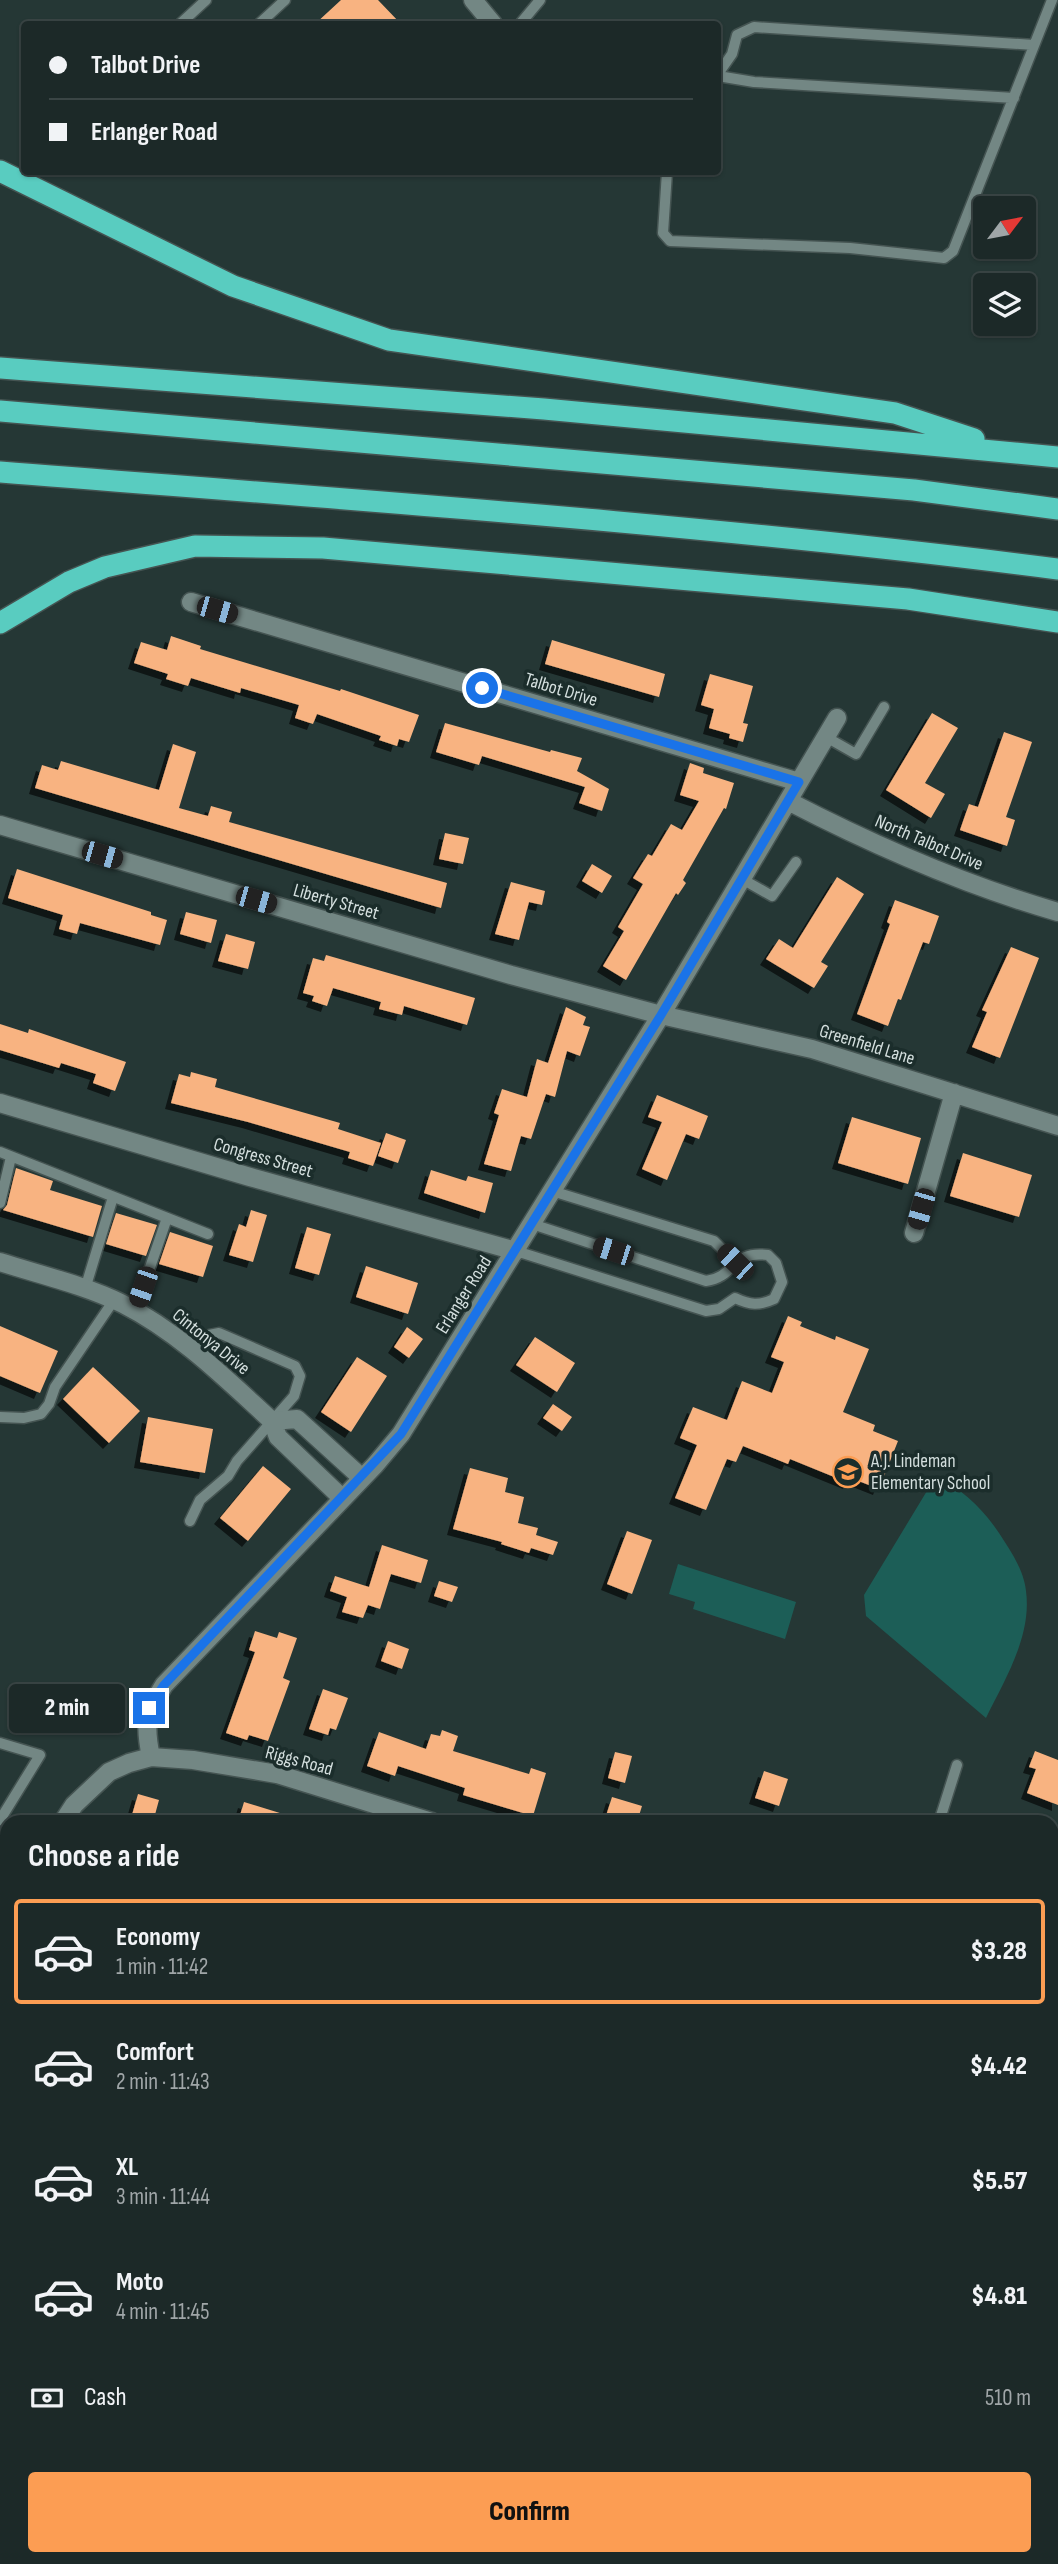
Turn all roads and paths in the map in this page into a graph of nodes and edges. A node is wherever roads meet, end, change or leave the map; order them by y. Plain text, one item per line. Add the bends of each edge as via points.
1 (206, 0) edge
2 (285, 0) edge
3 (473, 0) edge
4 (540, 0) edge
5 (1052, 0) edge
6 (183, 21) edge
7 (262, 21) edge
8 (490, 21) edge
9 (522, 21) edge
10 (1034, 45) junction
11 (721, 70) edge
12 (721, 76) edge
13 (1014, 98) junction
14 (0, 171) edge
15 (667, 175) edge
16 (0, 368) edge
17 (0, 411) edge
18 (1009, 451) junction
19 (1058, 457) edge
20 (0, 472) edge
21 (1058, 509) edge
22 (1058, 569) edge
23 (191, 602) dead end
24 (1058, 622) edge
25 (0, 623) edge
26 (884, 707) dead end
27 (837, 718) dead end
28 (826, 737) junction
29 (799, 782) junction
30 (788, 801) junction
31 (0, 825) edge
32 (796, 862) dead end
33 (742, 878) junction
34 (1058, 912) edge
35 (661, 1015) junction
36 (954, 1093) junction
37 (0, 1103) edge
38 (1058, 1126) edge
39 (0, 1152) edge
40 (11, 1157) junction
41 (552, 1191) junction
42 (113, 1197) junction
43 (0, 1203) edge
44 (167, 1218) junction
45 (532, 1224) junction
46 (914, 1233) dead end
47 (208, 1234) dead end
48 (516, 1251) junction
49 (0, 1262) edge
50 (735, 1262) junction
51 (85, 1289) junction
52 (114, 1300) junction
53 (135, 1311) junction
54 (197, 1353) junction
55 (0, 1417) edge
56 (272, 1421) junction
57 (362, 1478) junction
58 (342, 1498) junction
59 (190, 1521) dead end
60 (0, 1743) edge
61 (151, 1758) junction
62 (957, 1765) dead end
63 (2, 1815) edge
64 (68, 1815) edge
65 (409, 1815) edge
66 (941, 1815) edge

1 - 6 lane
2 - 7 lane
3 - 8 street
4 - 9 lane
5 - 10 lane
10 - 11 lane via 754,27 737,34
10 - 13 lane
12 - 13 lane via 754,82
13 - 15 lane via 953,251 944,258 850,247 670,241 663,233
14 - 18 highway via 233,286 389,340 895,413
16 - 18 highway via 544,409
17 - 21 highway via 914,490
18 - 19 highway
20 - 22 highway via 449,508 914,551
23 - 29 street, Talbot Drive
24 - 25 highway via 908,599 323,548 195,546 105,567 69,582
26 - 28 lane via 856,754
27 - 28 street, Erlanger Road
28 - 29 street, Erlanger Road
29 - 30 street, Erlanger Road
30 - 33 street, Erlanger Road
30 - 34 street, North Talbot Drive via 910,859
31 - 35 street, Liberty Street
32 - 33 lane via 772,895
33 - 35 street, Erlanger Road
35 - 36 street, Greenfield Lane via 812,1049
35 - 41 street, Erlanger Road
36 - 38 street, Greenfield Lane
36 - 46 street
37 - 48 street, Congress Street
39 - 40 lane
40 - 42 lane
40 - 43 lane
41 - 45 street, Erlanger Road
41 - 50 lane via 714,1241
42 - 44 lane
42 - 51 lane
44 - 47 lane
44 - 53 lane
45 - 48 street, Erlanger Road
45 - 50 lane via 706,1281 724,1275
48 - 50 lane via 706,1311 736,1298 749,1305 774,1299 782,1282 768,1255 746,1256
48 - 57 street, Erlanger Road via 401,1434
49 - 51 street, Cintonya Drive
51 - 52 street, Cintonya Drive
52 - 53 street, Cintonya Drive
52 - 55 lane via 41,1415
53 - 54 street, Cintonya Drive
54 - 56 street, Cintonya Drive
54 - 56 lane via 209,1335 219,1333 295,1366 300,1376 293,1396
56 - 57 street via 297,1419
56 - 58 street, Cintonya Drive via 278,1437
56 - 59 lane via 228,1476 200,1500
57 - 58 street, Erlanger Road
58 - 61 street, Erlanger Road via 164,1685 146,1722
60 - 63 lane via 40,1755
61 - 64 street via 109,1772
61 - 65 street, Riggs Road via 277,1774
62 - 66 lane

